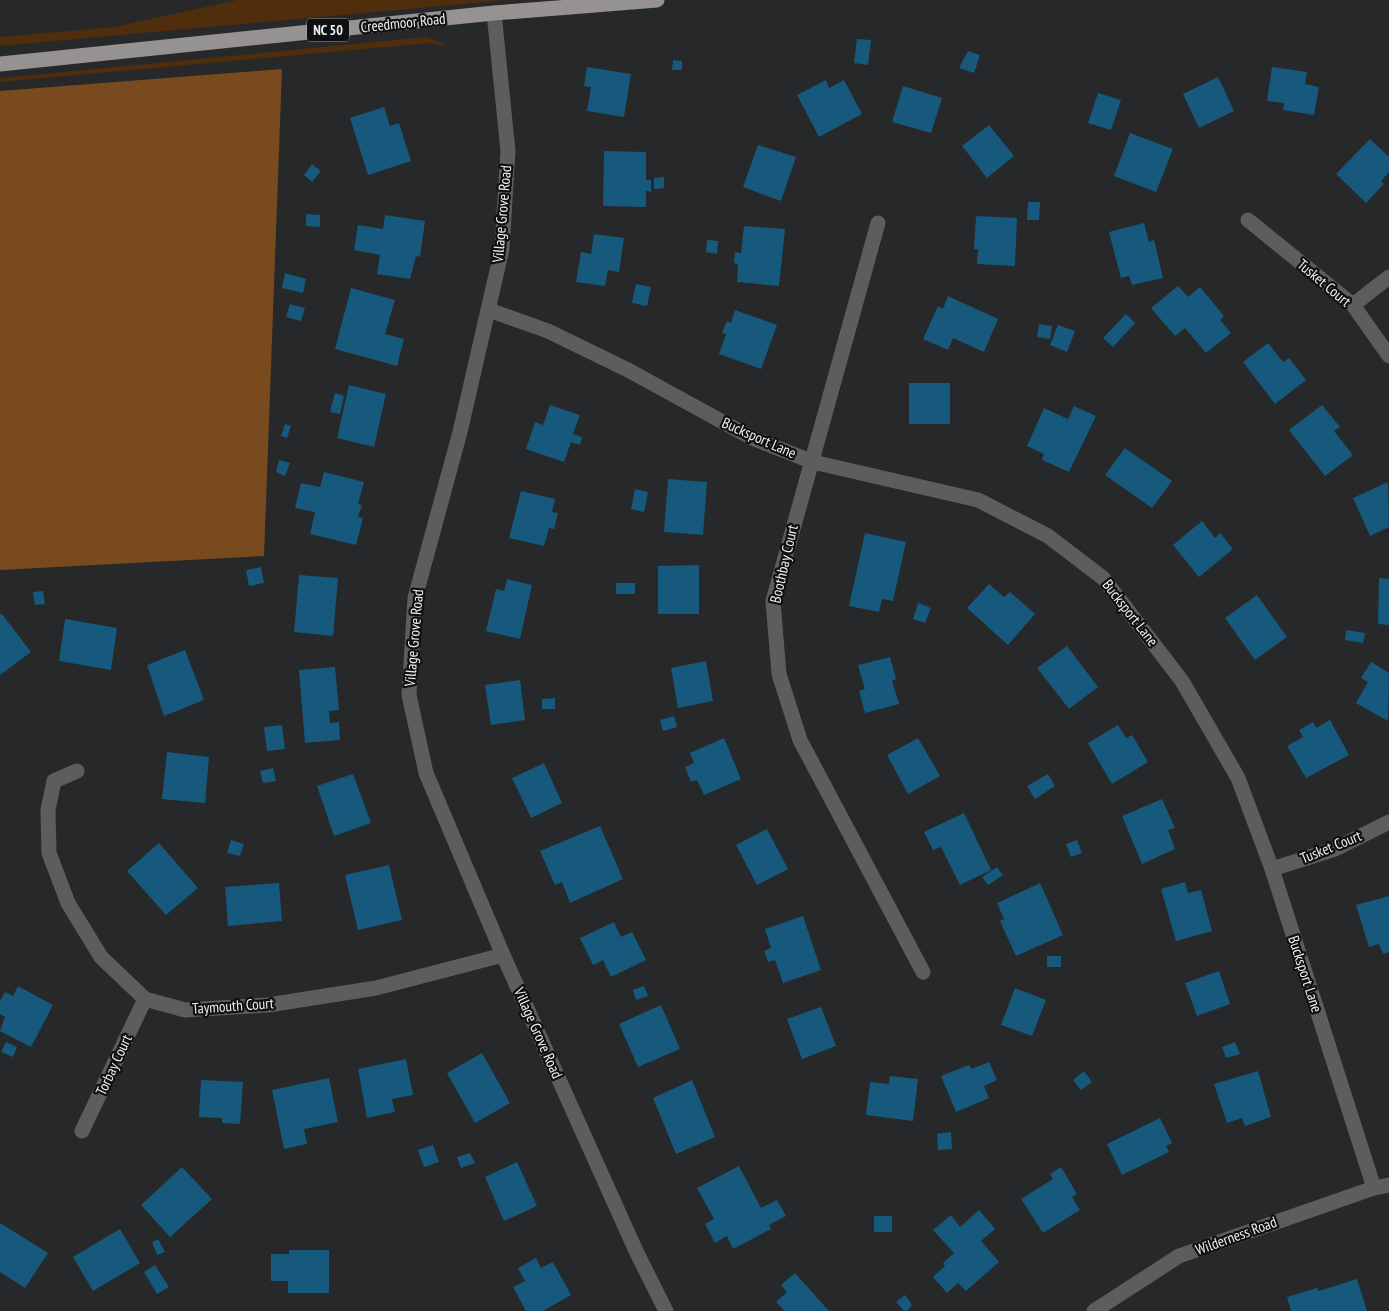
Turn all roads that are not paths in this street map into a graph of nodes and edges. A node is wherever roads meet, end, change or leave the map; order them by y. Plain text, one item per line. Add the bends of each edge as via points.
1 (657, 0) edge
2 (494, 13) junction
3 (0, 64) edge
4 (1248, 220) dead end
5 (878, 223) dead end
6 (1389, 277) edge
7 (1352, 305) junction
8 (489, 310) junction
9 (1389, 356) edge
10 (812, 462) junction
11 (77, 770) dead end
12 (1389, 822) edge
13 (1272, 869) junction
14 (503, 955) junction
15 (923, 972) dead end
16 (145, 999) junction
17 (82, 1131) dead end
18 (1382, 1186) edge
19 (666, 1311) edge
20 (1094, 1311) edge

1 - 2 main road, Creedmoor Road / NC 50
2 - 3 main road, Creedmoor Road / NC 50
2 - 8 street, Village Grove Road via 508,151 502,249
4 - 7 street, Tusket Court
5 - 10 street, Boothbay Court
6 - 7 street
7 - 9 street, Tusket Court
8 - 10 street, Bucksport Lane via 548,331 628,370 752,438
8 - 14 street, Village Grove Road via 415,598 409,695 426,773
10 - 13 street, Bucksport Lane via 978,500 1048,536 1103,578 1182,681 1238,778
10 - 15 street, Boothbay Court via 772,601 779,674 800,740
11 - 16 street, Taymouth Court via 54,781 48,810 49,853 68,903 102,957
12 - 13 street, Tusket Court via 1335,849
13 - 18 street, Bucksport Lane
14 - 16 street, Taymouth Court via 376,988 268,1005 185,1010
14 - 19 street, Village Grove Road
16 - 17 street, Torbay Court
18 - 20 street, Wilderness Road via 1179,1256

